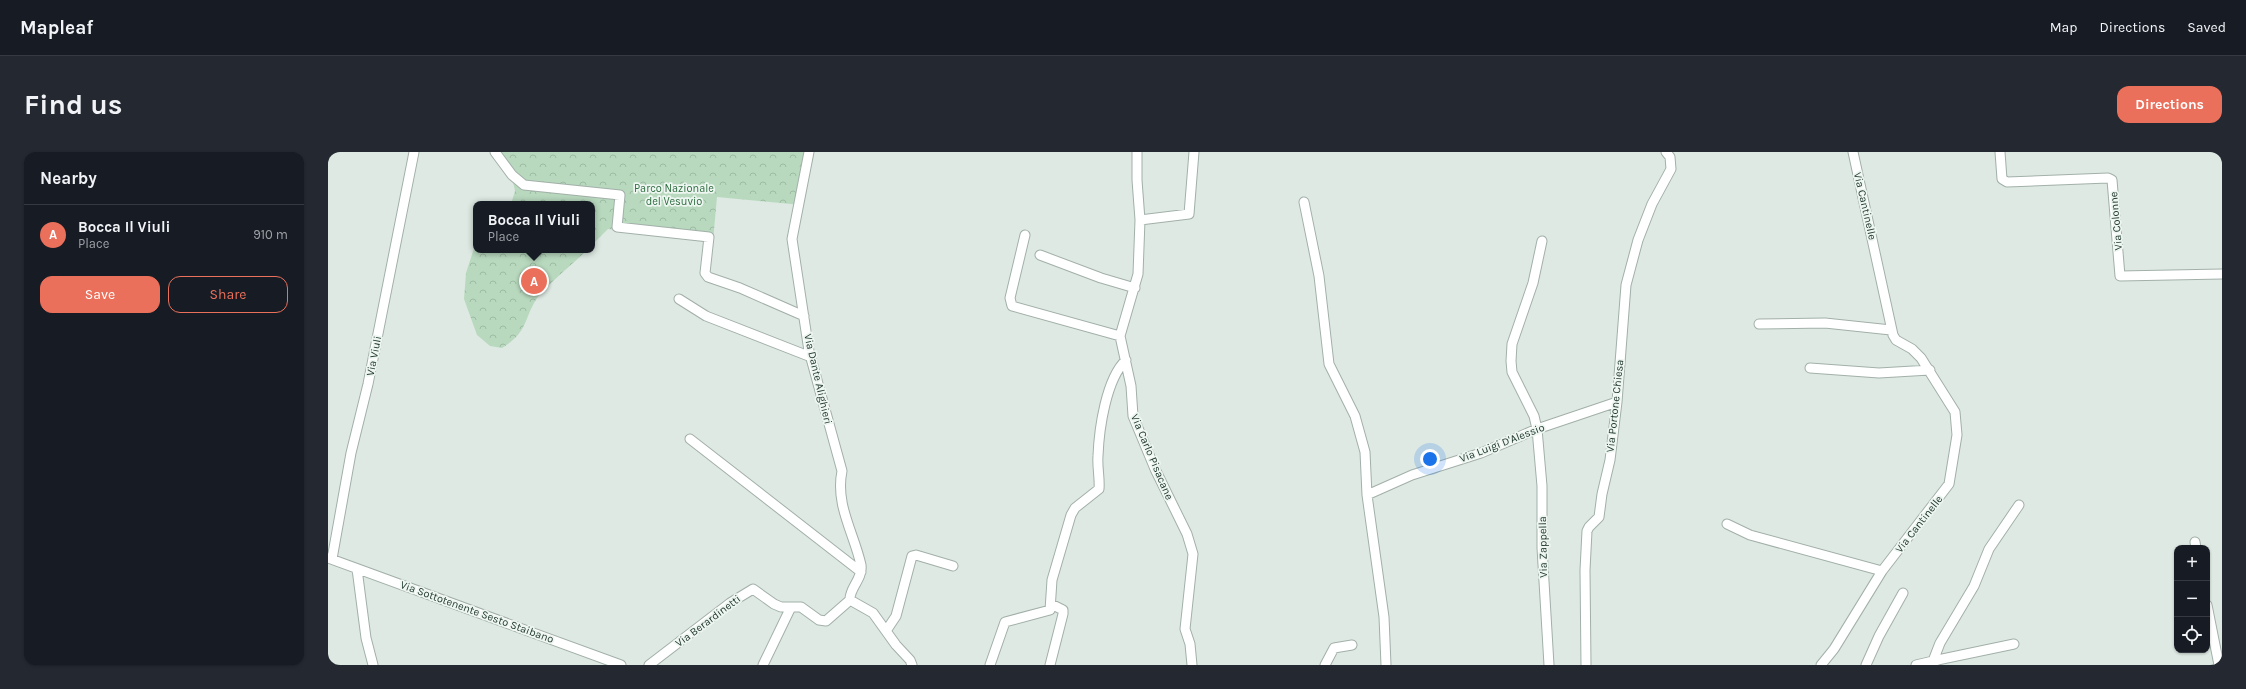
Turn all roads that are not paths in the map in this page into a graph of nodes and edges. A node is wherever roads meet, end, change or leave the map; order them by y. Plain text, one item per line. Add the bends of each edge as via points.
1 (414, 152) edge
2 (495, 152) edge
3 (809, 152) edge
4 (1137, 152) edge
5 (1194, 152) edge
6 (1666, 152) edge
7 (1853, 152) edge
8 (2000, 152) edge
9 (1304, 202) dead end
10 (1140, 220) junction
11 (1025, 235) dead end
12 (1542, 241) dead end
13 (1040, 255) dead end
14 (2222, 274) edge
15 (1135, 288) junction
16 (679, 299) dead end
17 (804, 316) junction
18 (1759, 324) dead end
19 (1891, 330) junction
20 (1120, 336) junction
21 (811, 357) junction
22 (1126, 360) junction
23 (1810, 368) dead end
24 (1930, 370) junction
25 (1617, 402) junction
26 (1537, 429) junction
27 (690, 438) dead end
28 (1366, 496) junction
29 (2019, 505) dead end
30 (1727, 524) dead end
31 (330, 559) edge
32 (953, 566) dead end
33 (357, 568) junction
34 (1882, 571) junction
35 (861, 572) junction
36 (1903, 593) dead end
37 (850, 600) junction
38 (1051, 604) junction
39 (791, 607) junction
40 (2209, 617) edge
41 (886, 631) junction
42 (2014, 644) dead end
43 (1352, 645) dead end
44 (609, 663) edge
45 (1934, 663) edge
46 (373, 665) edge
47 (621, 665) edge
48 (650, 665) edge
49 (763, 665) edge
50 (912, 665) edge
51 (990, 665) edge
52 (1050, 665) edge
53 (1192, 665) edge
54 (1324, 665) edge
55 (1386, 665) edge
56 (1549, 665) edge
57 (1586, 665) edge
58 (1821, 665) edge
59 (1866, 665) edge
60 (1916, 665) edge
61 (2219, 665) edge

1 - 31 street, Via Viuli
2 - 17 street via 512,175 524,185 620,195 617,227 709,237 705,273 708,277
3 - 17 street, Via Dante Alighieri via 792,239
4 - 10 street
5 - 10 street via 1189,214
6 - 25 street, Via Portone Chiesa via 1670,157 1671,169 1652,204 1638,240 1626,285
7 - 19 street, Via Cantinelle
8 - 14 street, Via Colonne via 2002,178 2007,182 2108,178 2112,180 2120,276
9 - 28 street via 1319,276 1329,364 1357,423 1365,452
10 - 15 street
11 - 20 street via 1010,298 1012,306
12 - 26 street, Via Zappella via 1533,283 1512,344 1510,361 1512,372 1534,416
13 - 15 street
15 - 20 street
16 - 21 street via 706,316
17 - 21 street, Via Dante Alighieri
18 - 19 street via 1825,323
19 - 24 street, Via Cantinelle via 1896,340 1912,349
20 - 22 street, Via Carlo Pisacane
21 - 35 street, Via Dante Alighieri via 842,472 839,483 842,503
22 - 38 street via 1117,372 1104,408 1098,456 1099,489 1075,508 1072,515 1052,580
22 - 53 street, Via Carlo Pisacane via 1133,416 1155,470 1187,534 1193,554 1186,629
23 - 24 street via 1879,373
24 - 34 street, Via Cantinelle via 1957,417 1957,435 1949,484
25 - 26 street, Via Luigi D'Alessio
25 - 57 street, Via Portone Chiesa via 1599,518 1587,531
26 - 28 street, Via Luigi D'Alessio via 1481,453 1412,475
26 - 56 street, Via Zappella via 1542,486 1542,548
27 - 35 street
28 - 55 street via 1384,617
29 - 45 street via 1989,550 1974,586 1940,643
30 - 34 street via 1750,535
31 - 33 street, Via Sottotenente Sesto Staibano
32 - 41 street via 916,554 912,556 896,616
33 - 44 street, Via Sottotenente Sesto Staibano
33 - 46 street via 366,638
34 - 58 street, Via Cantinelle via 1834,649
35 - 37 street
36 - 59 street
37 - 39 street, Via Berardinetti via 826,621 819,620 801,607
37 - 41 street via 873,613
38 - 51 street via 1048,612 1005,622
38 - 52 street via 1063,610 1063,614
39 - 48 street, Via Berardinetti via 781,607 770,602 756,590 747,592
39 - 49 street
40 - 61 street
41 - 50 street
42 - 45 street
43 - 54 street via 1334,648
44 - 47 street, Via Sottotenente Sesto Staibano
45 - 60 street

